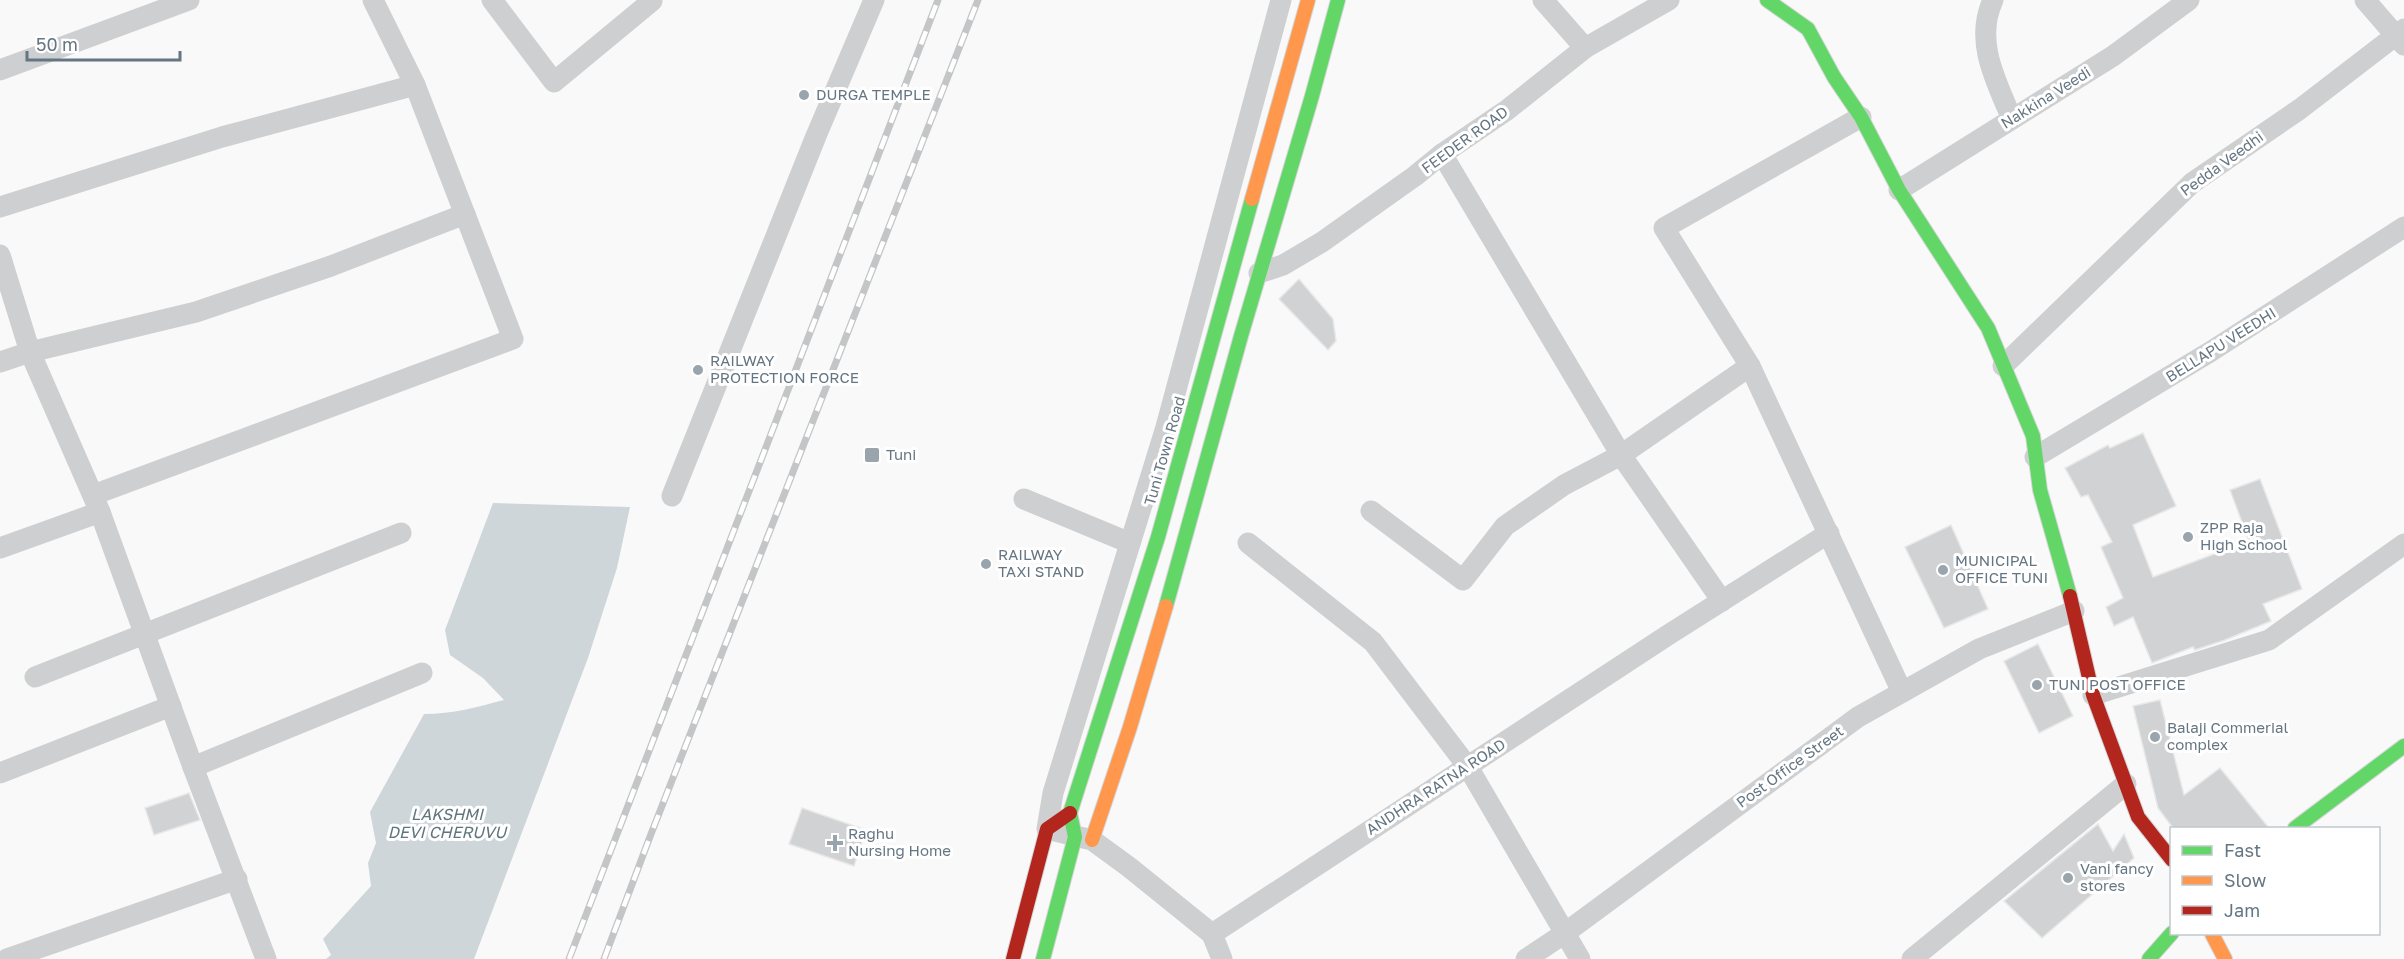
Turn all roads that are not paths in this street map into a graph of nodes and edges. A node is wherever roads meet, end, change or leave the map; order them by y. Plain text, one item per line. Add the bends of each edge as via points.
1 (189, 0) edge
2 (373, 0) edge
3 (492, 0) edge
4 (874, 0) edge
5 (1281, 0) edge
6 (1308, 0) edge
7 (1338, 0) edge
8 (1544, 0) edge
9 (1669, 0) edge
10 (1767, 0) edge
11 (1796, 0) edge
12 (1993, 0) edge
13 (2189, 0) edge
14 (2365, 0) edge
15 (652, 1) edge
16 (1808, 29) junction
17 (2401, 36) edge
18 (1585, 48) junction
19 (0, 70) edge
20 (415, 85) junction
21 (1861, 117) junction
22 (2012, 119) junction
23 (1442, 154) junction
24 (1899, 190) junction
25 (0, 207) edge
26 (465, 214) junction
27 (2404, 227) edge
28 (0, 255) edge
29 (1258, 273) junction
30 (30, 352) junction
31 (0, 362) edge
32 (1750, 366) junction
33 (2003, 366) junction
34 (1621, 455) junction
35 (2035, 457) junction
36 (672, 496) dead end
37 (1024, 499) dead end
38 (97, 503) junction
39 (1371, 511) dead end
40 (401, 533) dead end
41 (1829, 533) junction
42 (1130, 543) junction
43 (1248, 543) dead end
44 (2404, 544) edge
45 (0, 548) edge
46 (1722, 601) junction
47 (2074, 611) junction
48 (144, 633) junction
49 (423, 673) dead end
50 (35, 677) dead end
51 (1902, 692) junction
52 (2093, 695) junction
53 (171, 706) junction
54 (2404, 746) edge
55 (193, 767) junction
56 (1468, 767) junction
57 (0, 773) edge
58 (2126, 784) junction
59 (1070, 813) junction
60 (2296, 827) edge
61 (1047, 829) junction
62 (1084, 839) junction
63 (2170, 857) edge
64 (237, 879) junction
65 (1564, 933) junction
66 (1212, 934) junction
67 (2170, 935) edge
68 (2213, 935) edge
69 (7, 959) edge
70 (266, 959) edge
71 (1013, 959) edge
72 (1043, 959) edge
73 (1222, 959) edge
74 (1526, 959) edge
75 (1580, 959) edge
76 (1912, 959) edge
77 (2149, 959) edge
78 (2225, 959) edge

1 - 19 street
2 - 20 street
3 - 15 street via 554,82
4 - 36 street via 811,146
5 - 42 street via 1169,416
6 - 59 main road, Tuni Town Road via 1158,537
7 - 29 main road
8 - 18 street
9 - 18 street, FEEDER ROAD
10 - 16 main road
11 - 16 street
12 - 22 street via 1987,13 1984,42
13 - 22 street, Nakkina Veedi via 2113,56
14 - 17 street
16 - 21 main road
17 - 33 street, Pedda Veedhi via 2192,183
18 - 23 street, FEEDER ROAD via 1507,110
20 - 25 street via 222,137
20 - 26 street
21 - 24 main road
21 - 32 street via 1664,228
22 - 24 street, Nakkina Veedi
23 - 29 street, FEEDER ROAD via 1322,242 1283,265
23 - 34 street
24 - 33 main road via 1988,328
26 - 30 street via 196,312
26 - 38 street via 513,339
27 - 35 street, BELLAPU VEEDHI via 2210,352
28 - 30 street
29 - 62 main road via 1121,760
30 - 31 street
30 - 38 street
32 - 34 street
32 - 41 street
33 - 35 main road via 2032,436
34 - 39 street via 1564,485 1504,526 1463,580
34 - 46 street
35 - 47 main road via 2040,490
37 - 42 street
38 - 45 street
38 - 48 street
40 - 48 street
41 - 46 street, ANDHRA RATNA ROAD
41 - 51 street
42 - 61 street via 1053,793
43 - 56 street via 1373,642
44 - 52 street via 2269,640
46 - 56 street, ANDHRA RATNA ROAD
47 - 51 street, Post Office Street via 1979,649
47 - 52 main road
48 - 50 street
48 - 53 street
49 - 55 street
51 - 65 street, Post Office Street via 1858,717
52 - 58 main road
53 - 55 street
53 - 57 street
54 - 60 main road
55 - 64 street
56 - 65 street
56 - 66 street, ANDHRA RATNA ROAD
58 - 63 main road via 2138,817
58 - 76 street
59 - 61 main road
59 - 62 main road
61 - 62 street
61 - 71 main road
62 - 66 street via 1130,867
62 - 72 main road
64 - 69 street
64 - 70 street
65 - 74 street, Post Office Street
65 - 75 street
66 - 73 street
67 - 77 main road
68 - 78 main road

